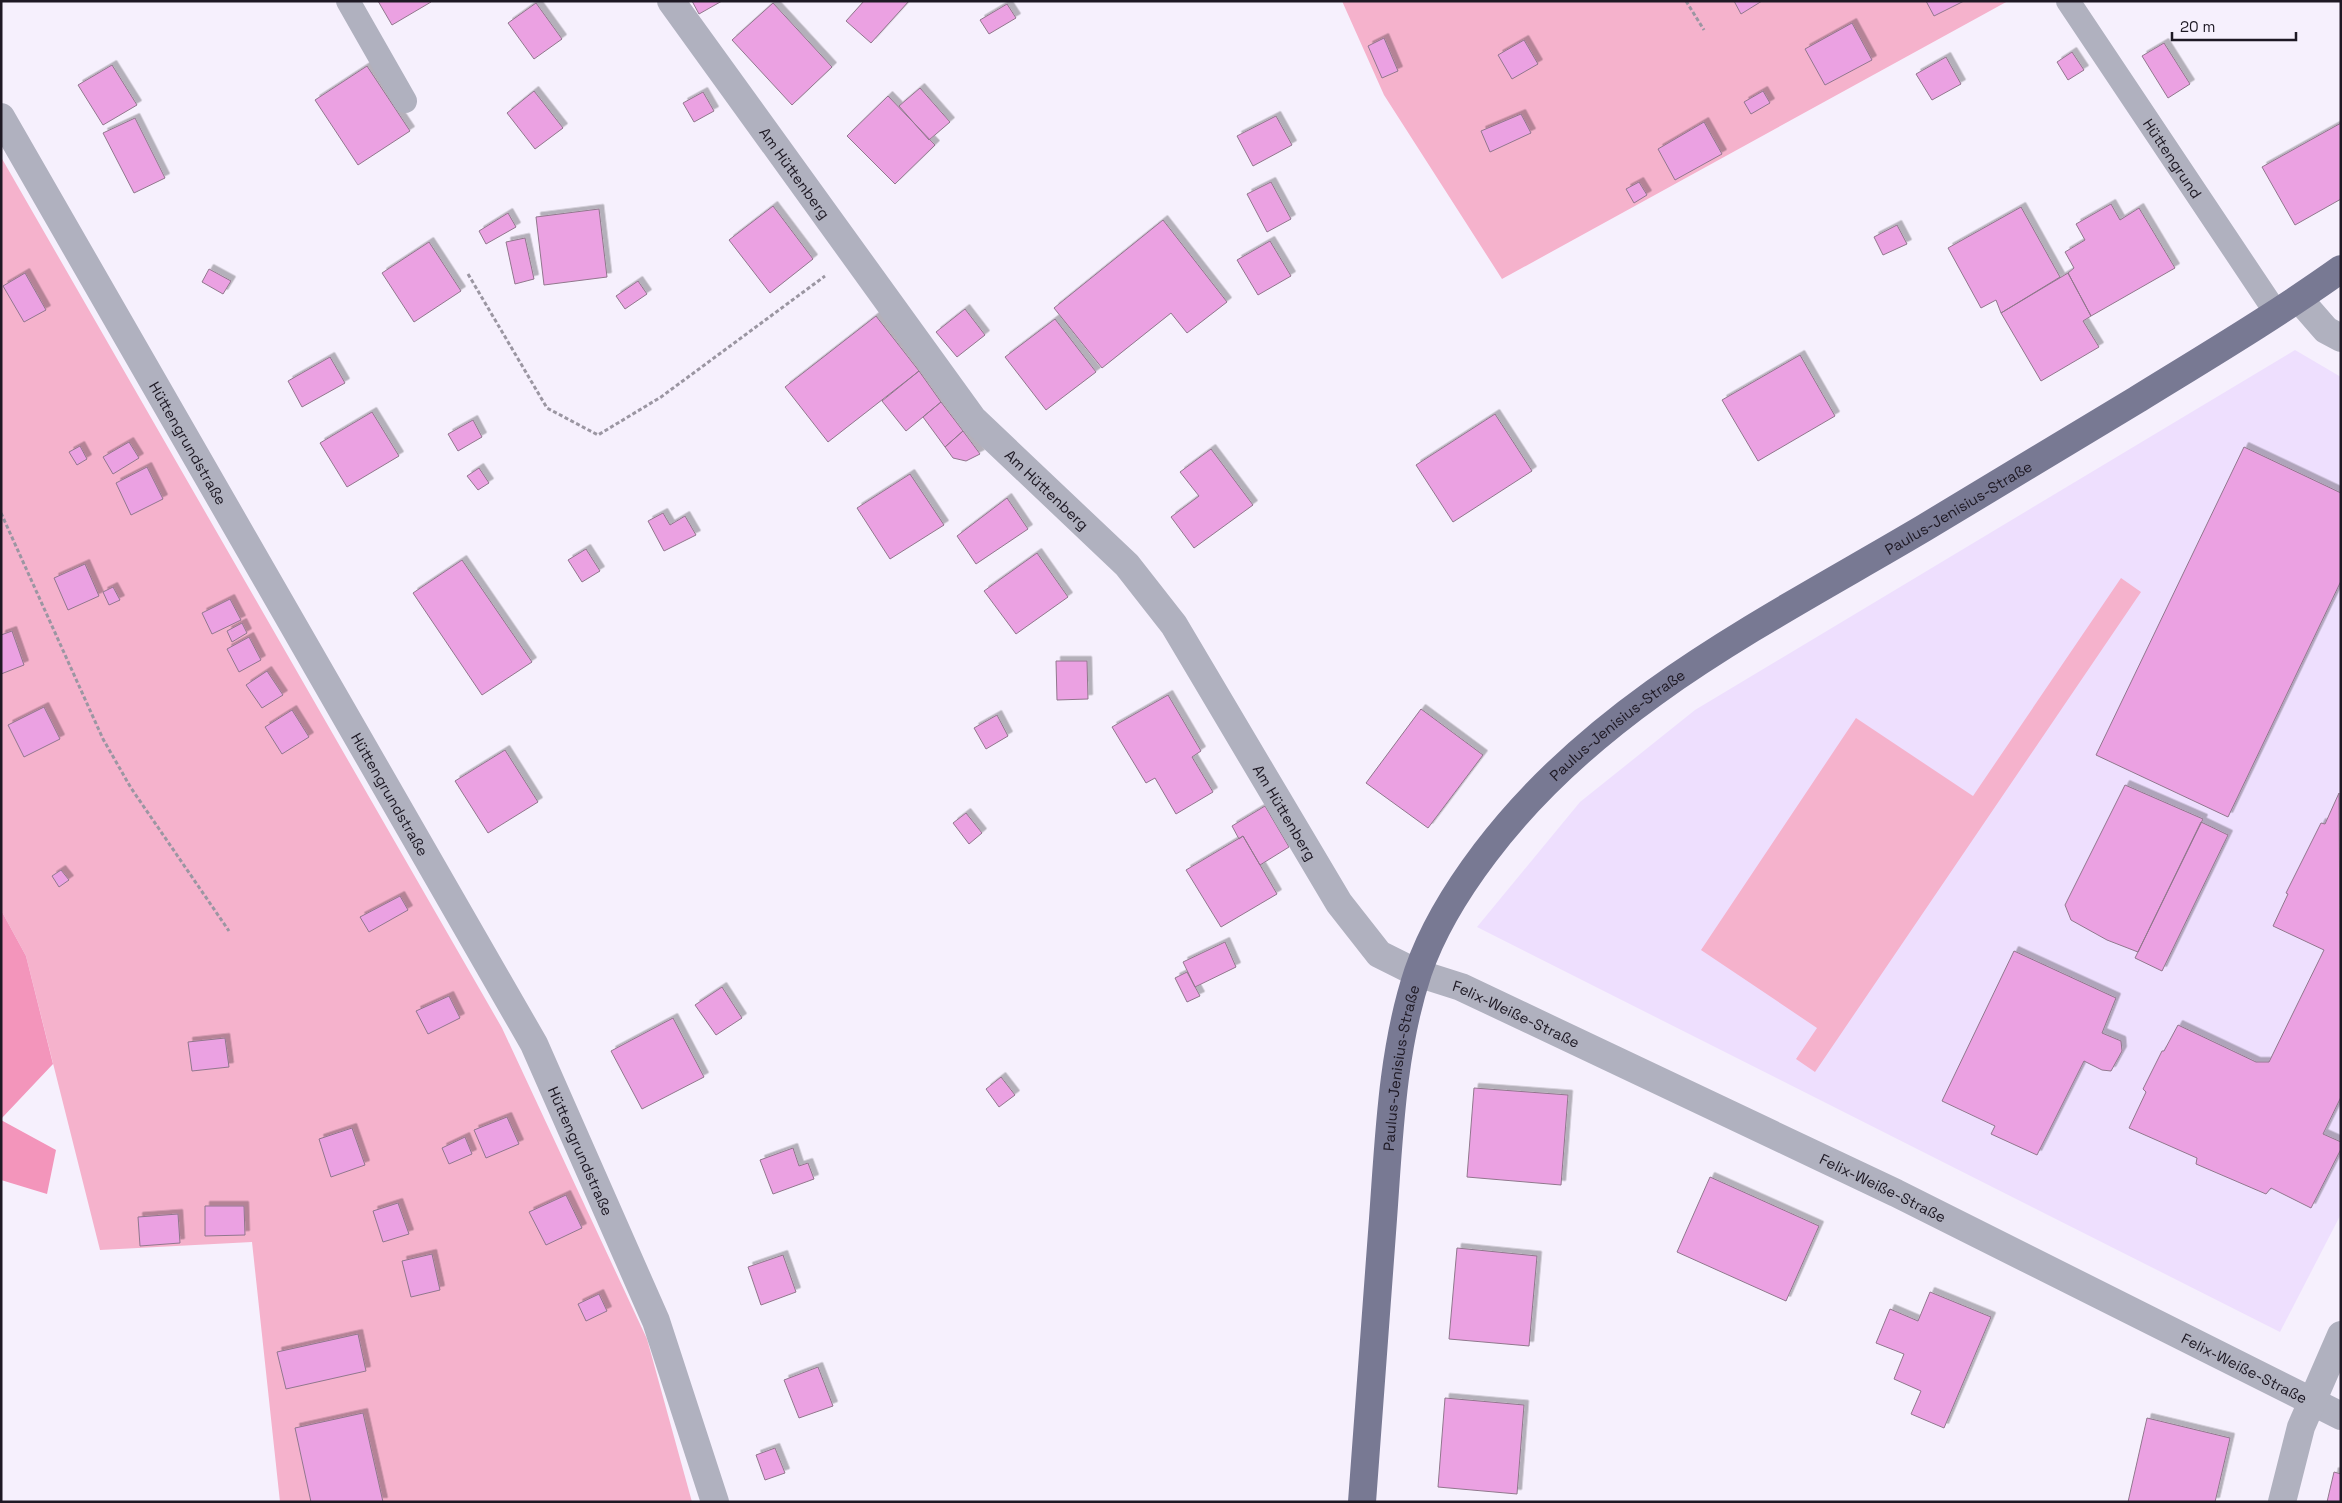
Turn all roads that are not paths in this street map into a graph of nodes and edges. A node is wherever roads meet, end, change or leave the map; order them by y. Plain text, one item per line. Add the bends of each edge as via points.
1 (348, 1) edge
2 (671, 1) edge
3 (2068, 1) edge
4 (2079, 1) edge
5 (2086, 29) junction
6 (405, 101) dead end
7 (1, 117) edge
8 (2341, 269) edge
9 (2299, 299) junction
10 (2277, 314) junction
11 (2341, 338) edge
12 (1418, 974) junction
13 (2341, 1335) edge
14 (2311, 1402) junction
15 (2341, 1416) edge
16 (715, 1502) edge
17 (1362, 1502) edge
18 (2282, 1502) edge

1 - 6 lane
2 - 12 street, Am Hüttenberg via 972,419 1127,565 1174,625 1340,903 1379,954
3 - 5 lane, Hüttengrund
4 - 5 lane
5 - 10 lane, Hüttengrund
7 - 16 street, Hüttengrundstraße via 534,1044 656,1321
8 - 9 main road, Paulus-Jenisius-Straße
9 - 10 main road, Paulus-Jenisius-Straße
9 - 11 street via 2326,330
10 - 12 main road, Paulus-Jenisius-Straße via 1676,675 1594,737 1557,770 1505,826 1468,876 1435,930
12 - 14 street, Felix-Weiße-Straße via 1461,986 1896,1193
12 - 17 main road, Paulus-Jenisius-Straße via 1404,1030 1393,1097
13 - 14 street
14 - 15 street, Felix-Weiße-Straße
14 - 18 street via 2301,1426

